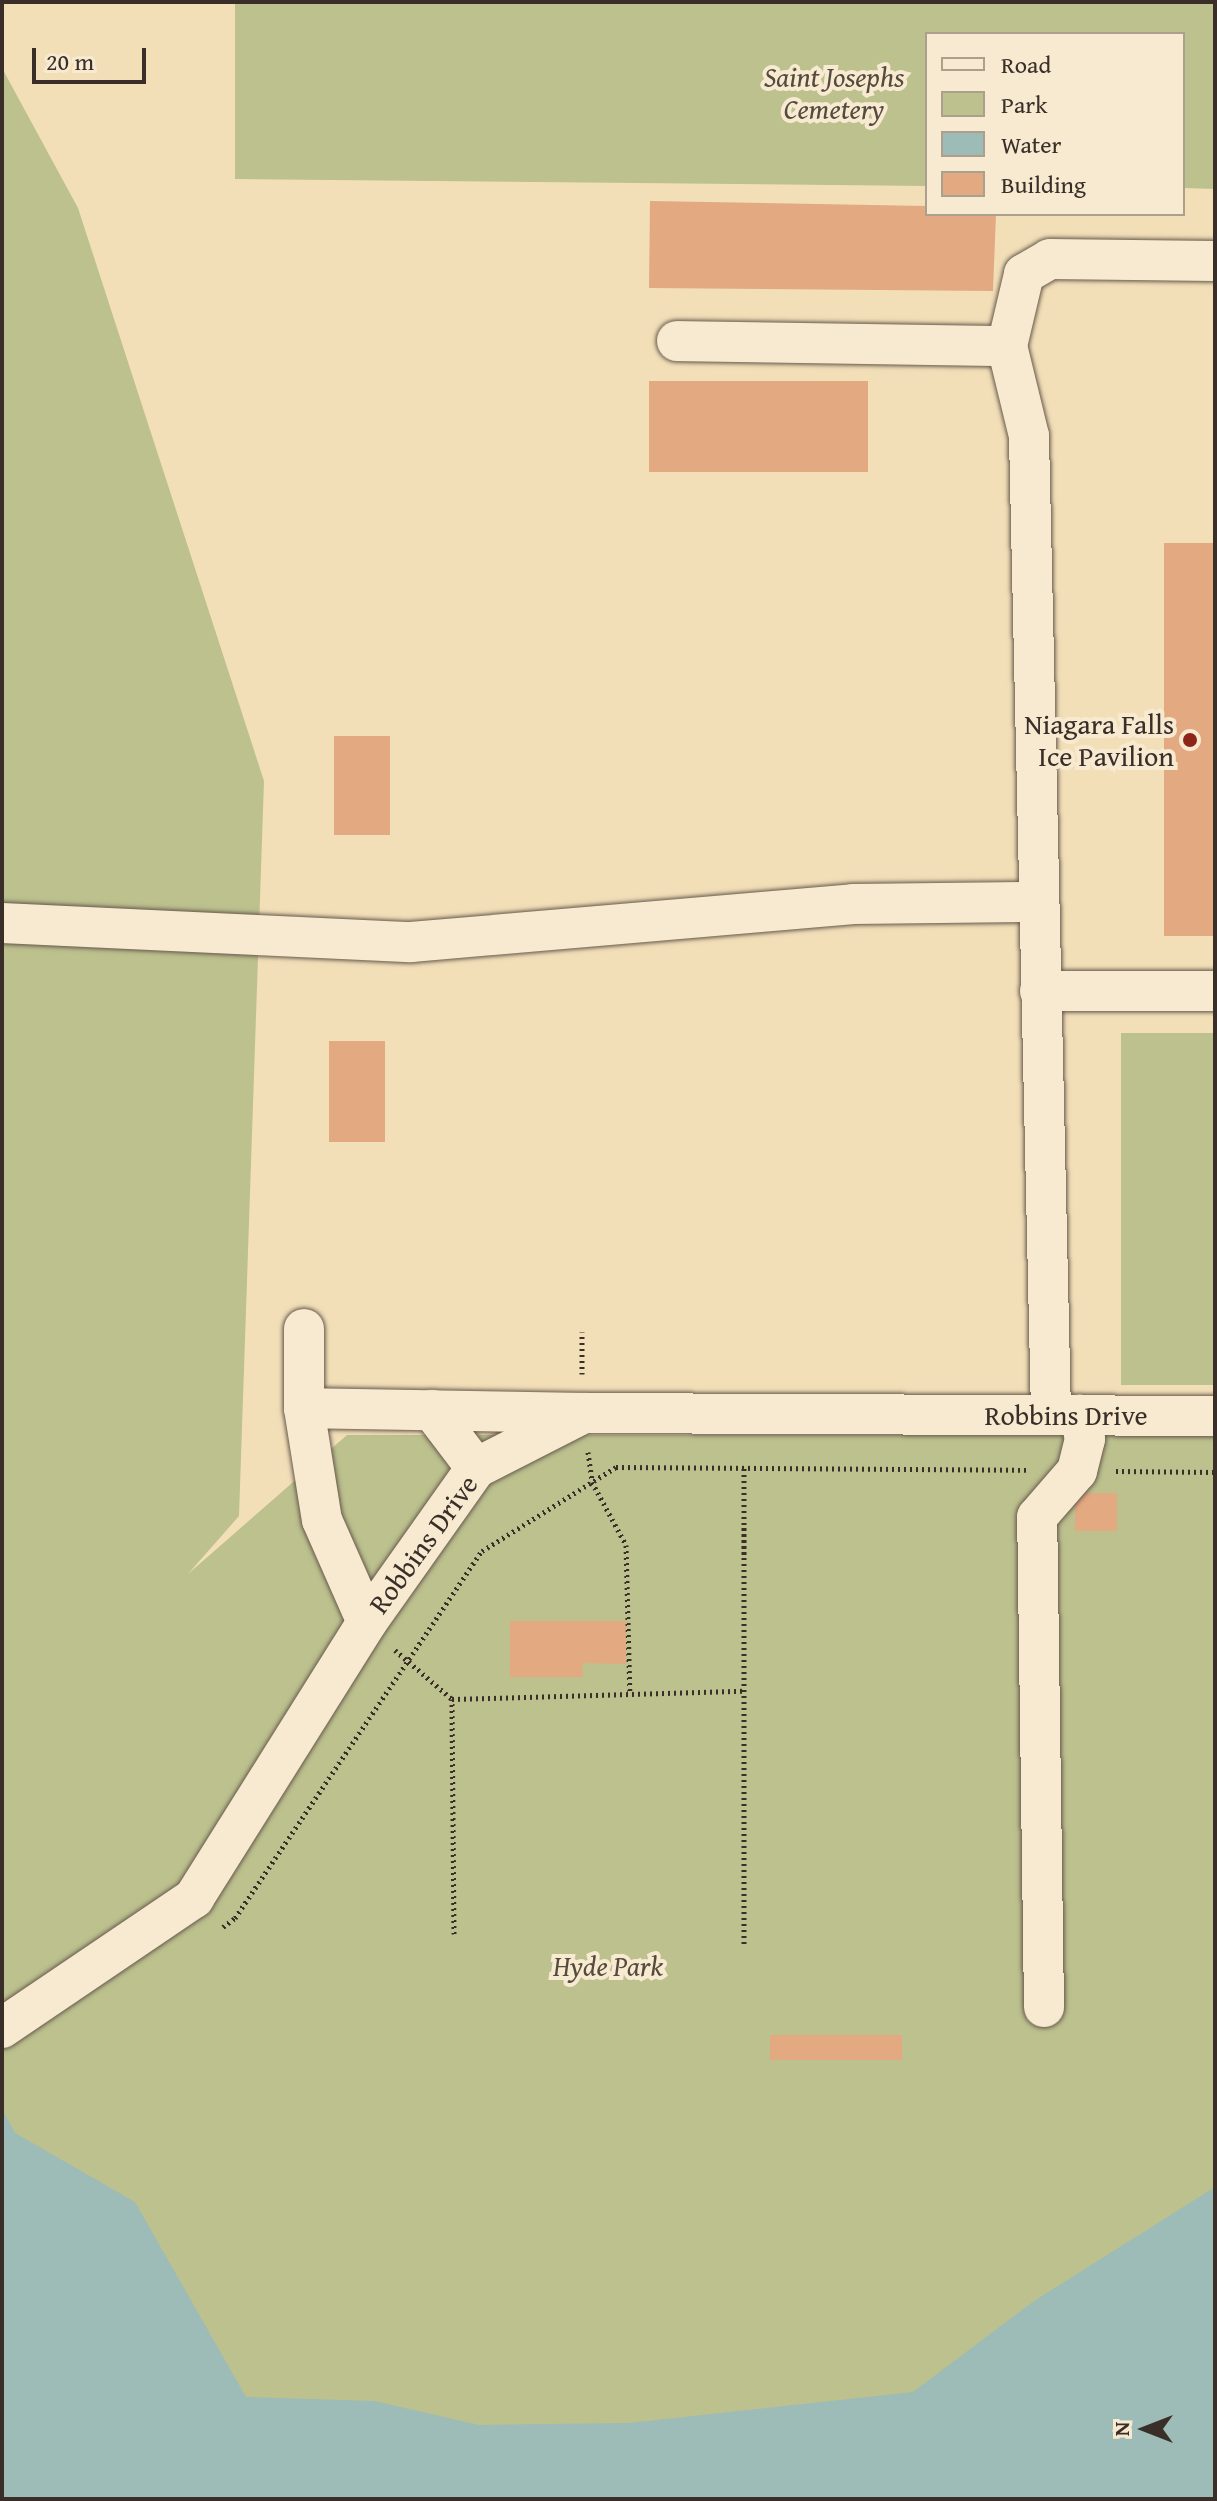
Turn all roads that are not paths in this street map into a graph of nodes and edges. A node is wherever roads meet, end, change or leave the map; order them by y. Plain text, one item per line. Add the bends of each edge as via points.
1 (1215, 261) edge
2 (677, 341) dead end
3 (1007, 346) junction
4 (1024, 902) dead end
5 (2, 923) edge
6 (1040, 991) junction
7 (1215, 991) edge
8 (304, 1329) dead end
9 (304, 1408) junction
10 (432, 1410) junction
11 (584, 1413) junction
12 (1066, 1414) junction
13 (1215, 1416) edge
14 (476, 1468) junction
15 (367, 1622) junction
16 (1044, 2007) dead end
17 (2, 2028) edge

1 - 3 street via 1050,259 1024,274
2 - 3 street
3 - 6 street via 1029,436
4 - 5 street via 853,904 411,942
6 - 7 street
6 - 12 street
8 - 9 street
9 - 10 street
9 - 15 street via 322,1520
10 - 11 street
10 - 14 street
11 - 12 street, Robbins Drive
11 - 14 street, Robbins Drive
12 - 13 street, Robbins Drive
12 - 16 street via 1085,1439 1077,1471 1037,1517
14 - 15 street, Robbins Drive
15 - 17 street, Robbins Drive via 194,1898

